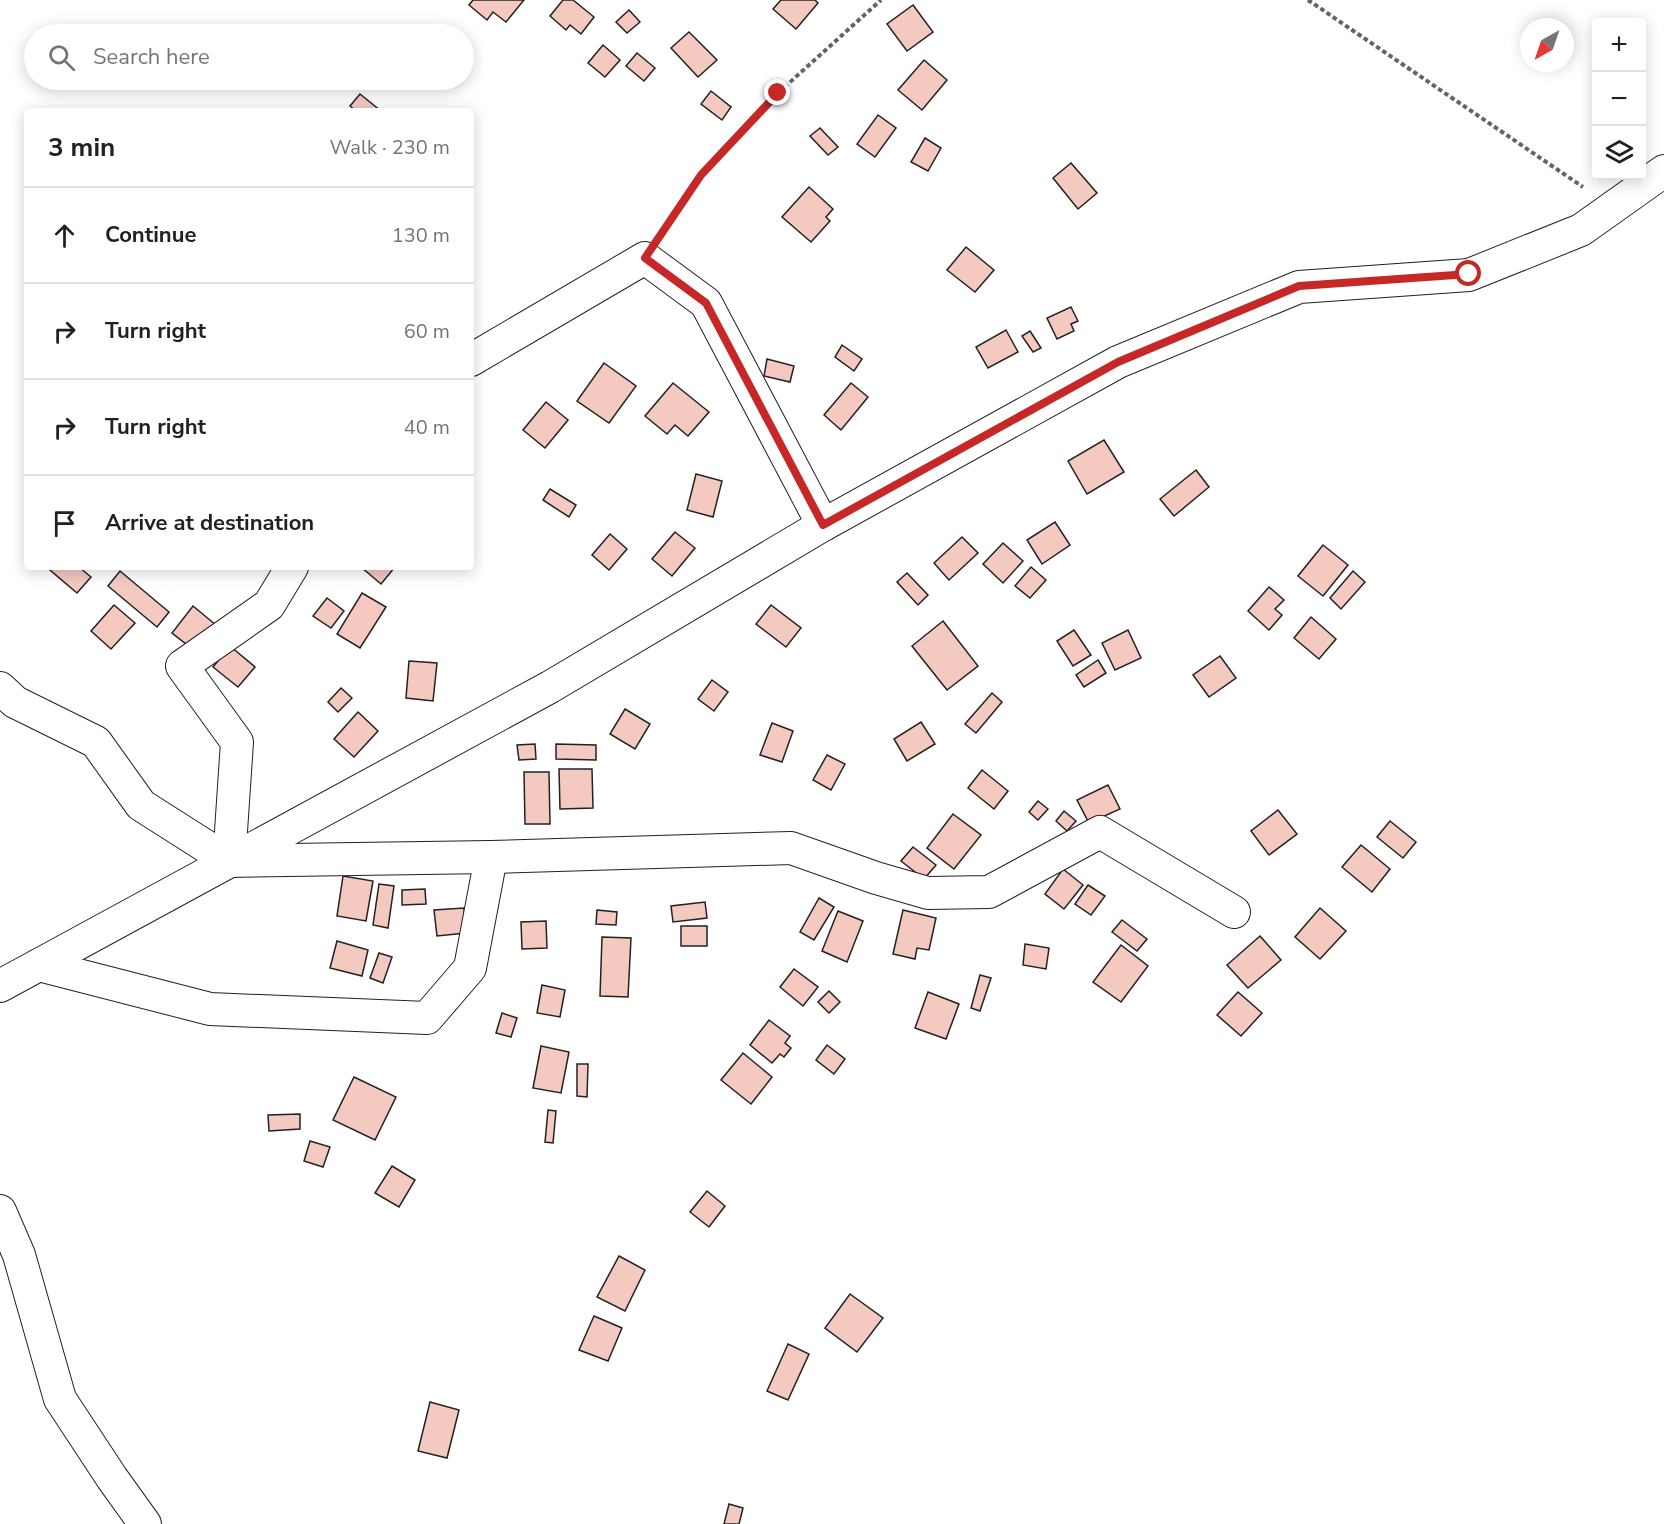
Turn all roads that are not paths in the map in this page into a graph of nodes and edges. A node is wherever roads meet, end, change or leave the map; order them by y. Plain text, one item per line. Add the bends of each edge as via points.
1 (1664, 171) edge
2 (474, 358) edge
3 (823, 525) junction
4 (290, 570) edge
5 (0, 688) edge
6 (490, 857) junction
7 (229, 861) junction
8 (1234, 912) dead end
9 (39, 965) junction
10 (0, 986) edge
11 (0, 1211) edge
12 (145, 1524) edge

1 - 3 street via 1581,230 1469,274 1299,286 1118,362
2 - 3 street via 645,258 706,303
3 - 7 street via 550,687
4 - 7 street via 269,605 182,666 237,742
5 - 7 street via 15,702 96,742 141,805
6 - 7 street
6 - 8 street via 791,848 928,893 989,892 1100,832
6 - 9 street via 470,968 427,1018 210,1009
7 - 9 street
9 - 10 street
11 - 12 street via 20,1255 60,1399

